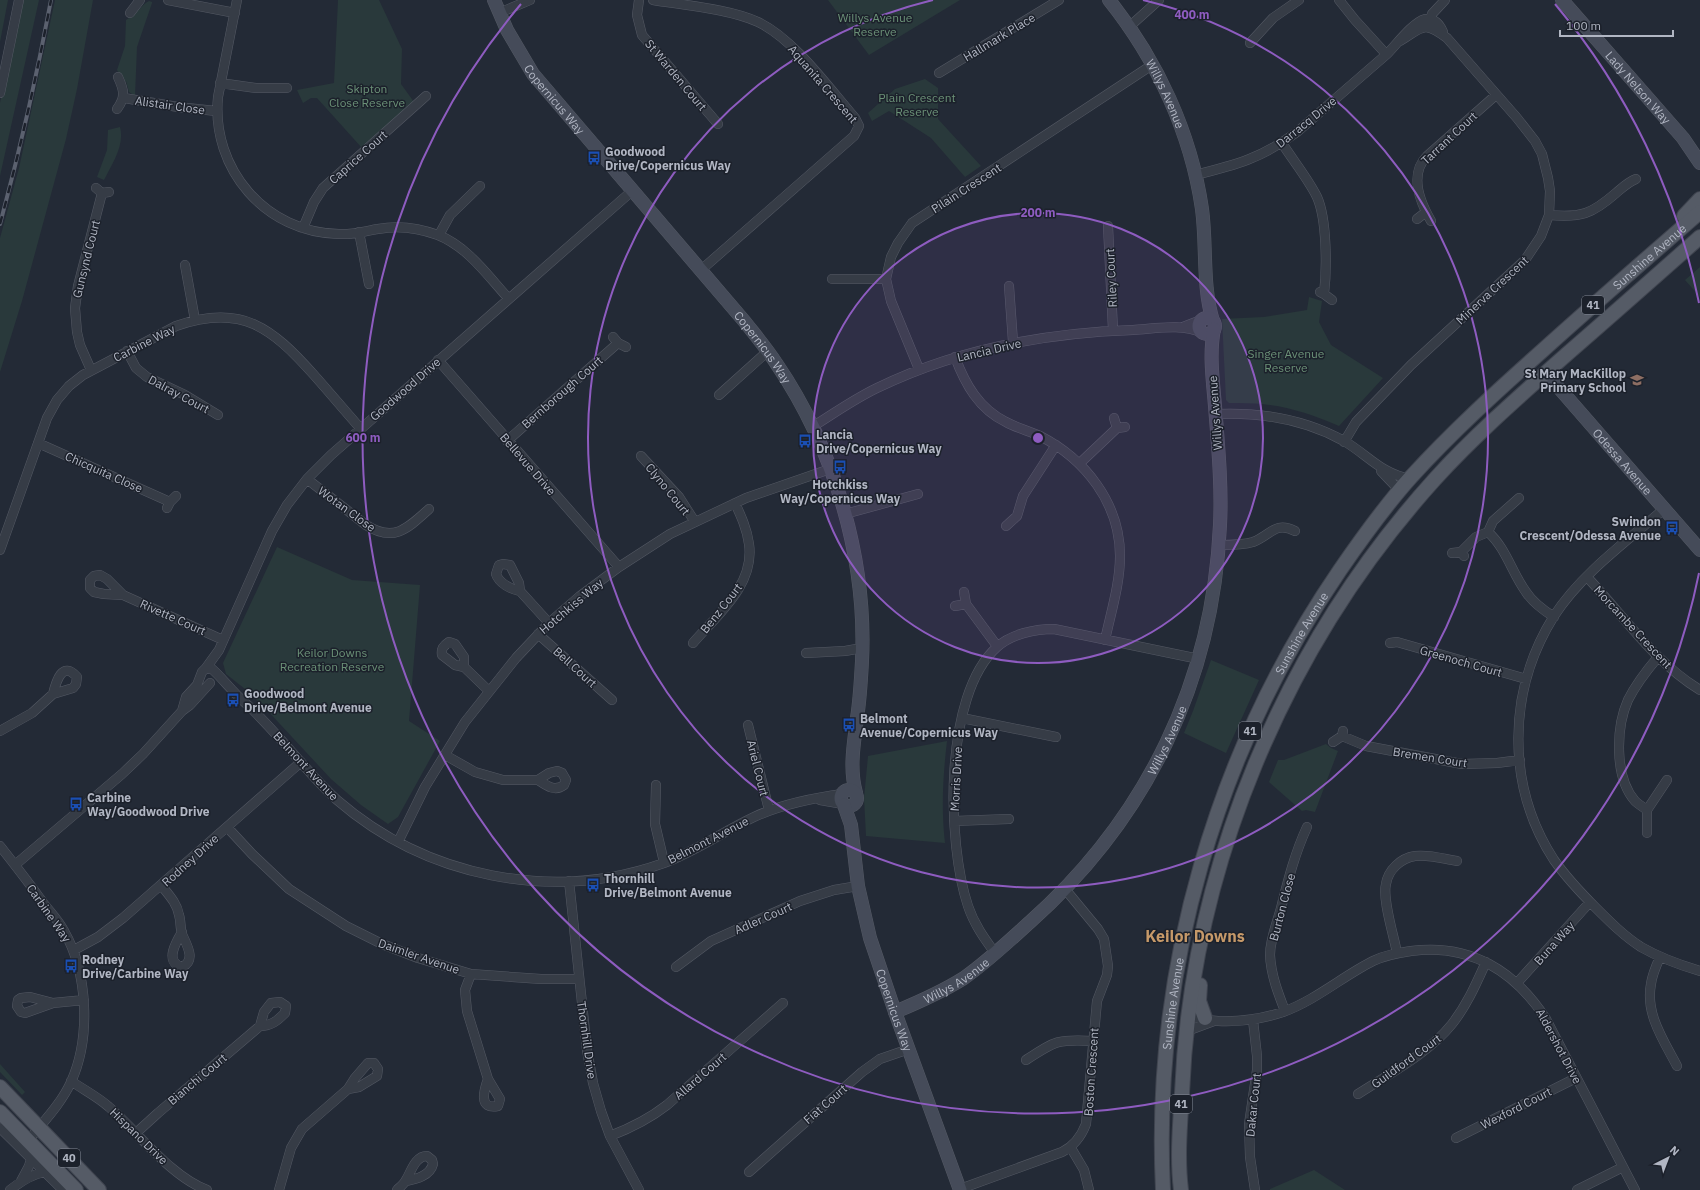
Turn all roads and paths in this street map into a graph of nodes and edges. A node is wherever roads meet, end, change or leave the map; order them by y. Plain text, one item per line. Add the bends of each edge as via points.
1 (19, 0) edge
2 (140, 0) edge
3 (168, 0) edge
4 (237, 0) edge
5 (494, 0) edge
6 (530, 0) edge
7 (639, 0) edge
8 (653, 0) edge
9 (1060, 0) edge
10 (1109, 0) edge
11 (1159, 0) edge
12 (1299, 0) edge
13 (1339, 0) edge
14 (1445, 0) edge
15 (1562, 0) edge
16 (130, 13) dead end
17 (235, 13) junction
18 (499, 13) junction
19 (1429, 22) junction
20 (1129, 27) junction
21 (1250, 43) dead end
22 (1386, 54) junction
23 (1152, 65) junction
24 (939, 73) dead end
25 (118, 77) dead end
26 (220, 83) junction
27 (287, 88) dead end
28 (0, 93) edge
29 (1496, 95) junction
30 (426, 96) dead end
31 (124, 98) junction
32 (118, 109) dead end
33 (216, 111) junction
34 (718, 124) dead end
35 (1683, 138) junction
36 (1282, 143) junction
37 (1700, 153) edge
38 (1700, 163) edge
39 (1195, 175) junction
40 (1630, 178) dead end
41 (480, 186) dead end
42 (632, 190) junction
43 (103, 191) dead end
44 (1700, 200) edge
45 (1426, 212) junction
46 (1700, 212) edge
47 (1549, 215) junction
48 (1417, 219) dead end
49 (1431, 221) dead end
50 (1108, 226) dead end
51 (303, 228) junction
52 (359, 232) junction
53 (439, 235) junction
54 (1700, 238) edge
55 (1654, 252) junction
56 (185, 265) dead end
57 (701, 270) junction
58 (832, 279) dead end
59 (886, 279) junction
60 (369, 285) dead end
61 (1009, 286) dead end
62 (509, 299) junction
63 (1332, 300) dead end
64 (195, 320) junction
65 (1206, 326) junction
66 (1113, 330) junction
67 (619, 342) dead end
68 (1013, 342) junction
69 (127, 351) junction
70 (768, 351) junction
71 (956, 357) junction
72 (1533, 359) junction
73 (438, 360) junction
74 (919, 369) junction
75 (91, 370) junction
76 (1546, 373) junction
77 (719, 395) dead end
78 (1216, 414) junction
79 (219, 415) dead end
80 (1114, 418) dead end
81 (812, 427) junction
82 (361, 429) junction
83 (507, 441) junction
84 (1344, 442) junction
85 (38, 443) junction
86 (1470, 443) junction
87 (1056, 445) junction
88 (641, 456) dead end
89 (1080, 463) junction
90 (1376, 465) junction
91 (830, 469) junction
92 (307, 479) junction
93 (1410, 479) junction
94 (1400, 491) junction
95 (918, 494) dead end
96 (1519, 498) dead end
97 (171, 502) dead end
98 (735, 503) junction
99 (429, 508) dead end
100 (1664, 509) junction
101 (845, 514) junction
102 (695, 522) junction
103 (1291, 525) dead end
104 (1006, 526) dead end
105 (1488, 532) junction
106 (1219, 545) junction
107 (0, 550) edge
108 (1700, 550) edge
109 (1459, 553) dead end
110 (619, 567) junction
111 (1587, 577) junction
112 (520, 591) dead end
113 (964, 592) dead end
114 (123, 595) dead end
115 (966, 604) junction
116 (955, 606) dead end
117 (1554, 617) junction
118 (549, 623) junction
119 (538, 634) junction
120 (223, 640) junction
121 (1105, 640) junction
122 (1394, 641) dead end
123 (693, 643) dead end
124 (997, 646) junction
125 (862, 648) junction
126 (219, 650) junction
127 (806, 653) dead end
128 (1658, 657) junction
129 (1199, 659) junction
130 (464, 667) dead end
131 (206, 668) junction
132 (215, 672) junction
133 (201, 677) junction
134 (1526, 679) junction
135 (210, 683) junction
136 (1700, 690) edge
137 (489, 691) junction
138 (235, 693) junction
139 (53, 694) dead end
140 (612, 700) dead end
141 (182, 711) junction
142 (962, 718) junction
143 (748, 725) dead end
144 (0, 731) edge
145 (1056, 737) dead end
146 (1333, 742) dead end
147 (445, 755) junction
148 (1520, 760) junction
149 (301, 762) junction
150 (538, 780) dead end
151 (1667, 780) dead end
152 (656, 785) dead end
153 (847, 799) junction
154 (769, 810) junction
155 (1647, 810) junction
156 (1009, 819) dead end
157 (954, 821) junction
158 (227, 827) junction
159 (1307, 827) dead end
160 (1647, 833) dead end
161 (398, 842) junction
162 (0, 846) edge
163 (1457, 861) dead end
164 (664, 862) junction
165 (15, 865) junction
166 (569, 881) junction
167 (161, 885) junction
168 (858, 886) junction
169 (1065, 890) junction
170 (1590, 902) junction
171 (1204, 931) junction
172 (182, 932) dead end
173 (74, 950) junction
174 (996, 953) junction
175 (1397, 953) junction
176 (1660, 957) junction
177 (1486, 962) junction
178 (676, 967) dead end
179 (1700, 971) edge
180 (471, 974) junction
181 (579, 979) junction
182 (1517, 983) junction
183 (84, 1000) junction
184 (52, 1003) dead end
185 (783, 1003) dead end
186 (1285, 1011) junction
187 (895, 1012) junction
188 (1188, 1017) junction
189 (1210, 1019) junction
190 (1253, 1020) junction
191 (260, 1026) dead end
192 (1187, 1031) junction
193 (1092, 1041) junction
194 (909, 1049) junction
195 (1026, 1060) dead end
196 (1677, 1066) dead end
197 (1576, 1078) junction
198 (488, 1079) dead end
199 (71, 1081) junction
200 (1182, 1085) junction
201 (0, 1086) edge
202 (348, 1089) dead end
203 (1358, 1094) dead end
204 (1163, 1097) junction
205 (0, 1112) edge
206 (40, 1127) junction
207 (0, 1128) edge
208 (136, 1133) junction
209 (610, 1136) junction
210 (1456, 1138) dead end
211 (28, 1141) junction
212 (1071, 1148) junction
213 (31, 1159) junction
214 (1162, 1165) junction
215 (1623, 1166) junction
216 (44, 1172) junction
217 (749, 1172) dead end
218 (406, 1180) dead end
219 (21, 1181) junction
220 (10, 1190) edge
221 (63, 1190) edge
222 (76, 1190) edge
223 (99, 1190) edge
224 (207, 1190) edge
225 (279, 1190) edge
226 (397, 1190) edge
227 (639, 1190) edge
228 (960, 1190) edge
229 (1090, 1190) edge
230 (1163, 1190) edge
231 (1181, 1190) edge
232 (1255, 1190) edge
233 (1577, 1190) edge
234 (1635, 1190) edge

1 - 28 street
2 - 16 street
3 - 17 street
4 - 17 street
5 - 18 street, Copernicus Way
6 - 18 street
7 - 34 street, St Warden Court via 637,15 642,35
8 - 57 street, Aquanita Crescent via 735,14 775,32 798,53 855,118 859,126 854,136
9 - 24 street, Hallmark Place
10 - 20 street, Willys Avenue
11 - 20 street
12 - 21 street via 1273,18
13 - 22 street
14 - 19 street, Darracq Drive
15 - 35 street, Lady Nelson Way
17 - 26 street
18 - 42 street, Copernicus Way via 533,74
19 - 22 street, Darracq Drive via 1420,22
19 - 29 street, Minerva Crescent via 1438,23 1447,38
20 - 23 street, Willys Avenue
22 - 36 street, Darracq Drive
23 - 39 street, Willys Avenue via 1176,114
23 - 59 street, Pilain Crescent via 912,223 891,258
25 - 31 street, Alistair Close
26 - 27 street via 256,88
26 - 33 street
29 - 45 street, Tarrant Court via 1420,163 1417,178 1421,201
29 - 47 street, Minerva Crescent via 1528,131 1542,154 1550,191
30 - 51 street, Caprice Court via 327,184 318,195
31 - 32 street, Alistair Close
31 - 33 street, Alistair Close
33 - 51 street via 222,143 230,164 242,184 267,210
35 - 37 street, Lady Nelson Way
35 - 38 street, Lady Nelson Way
36 - 39 street, Darracq Drive via 1231,166
36 - 63 street via 1321,207 1327,271 1321,293
39 - 65 street, Willys Avenue via 1203,223 1208,294
40 - 47 street via 1609,200 1591,212 1577,216
41 - 53 street via 450,215
42 - 57 street, Copernicus Way
42 - 62 street, Goodwood Drive
43 - 75 street, Gunsynd Court via 78,286 75,308 80,345
44 - 55 main road
45 - 48 street
45 - 49 street, Tarrant Court
46 - 55 main road, Sunshine Avenue / 41
47 - 84 street, Minerva Crescent via 1542,236 1525,260 1411,365 1356,422
50 - 66 street, Riley Court
51 - 52 street via 322,233
52 - 53 street via 395,227 424,230
52 - 60 street
53 - 62 street via 466,252
54 - 76 main road, Sunshine Avenue / 41
55 - 72 main road, Sunshine Avenue / 41
56 - 64 street
57 - 70 street, Copernicus Way
58 - 59 street
59 - 74 street, Pilain Crescent via 891,301
61 - 68 street
62 - 73 street, Goodwood Drive
64 - 69 street, Carbine Way via 176,326
64 - 82 street, Carbine Way via 230,318 251,323 273,334 293,352
65 - 66 street, Lancia Drive
65 - 78 street, Willys Avenue via 1212,355
66 - 68 street, Lancia Drive
67 - 83 street, Bernborough Court
68 - 71 street, Lancia Drive
69 - 75 street, Carbine Way
69 - 79 street, Dalray Court via 136,368 147,377
70 - 77 street
70 - 81 street, Copernicus Way
71 - 74 street, Lancia Drive
71 - 87 street via 968,387 993,415
72 - 76 main road
72 - 93 main road, Sunshine Avenue / 41 via 1462,424
73 - 82 street, Goodwood Drive
73 - 83 street, Bellevue Drive
74 - 81 street, Lancia Drive via 875,389
75 - 85 street, Carbine Way via 76,380 57,400 46,418
76 - 86 main road, Sunshine Avenue / 41
76 - 100 street, Odessa Avenue
78 - 84 street via 1244,413 1277,417 1308,425
78 - 106 street, Willys Avenue via 1221,492
80 - 89 street via 1121,428
81 - 91 street, Copernicus Way
82 - 92 street, Goodwood Drive
83 - 110 street, Bellevue Drive
84 - 90 street
85 - 97 street, Chicquita Close
85 - 107 street, Carbine Way
86 - 94 main road via 1444,463 1415,492
86 - 171 main road, Sunshine Avenue / 41 via 1435,480 1380,546 1337,606 1305,659 1279,709 1247,786 1221,861
87 - 89 street
87 - 104 street via 1023,496 1020,518
88 - 102 street, Clyno Court via 679,497
89 - 121 street via 1101,490 1109,506 1119,540 1118,582
90 - 93 street via 1393,475
90 - 94 street
91 - 98 street, Hotchkiss Way
91 - 101 street, Copernicus Way
92 - 99 street, Wotan Close via 366,525 384,534 394,534 408,528
92 - 120 street, Goodwood Drive via 296,491 280,517
93 - 94 main road, Sunshine Avenue / 41
94 - 204 main road, Sunshine Avenue / 41 via 1351,554 1304,627 1270,688 1232,774 1203,856 1187,922 1171,1007
95 - 101 street
96 - 105 street via 1493,521
98 - 102 street, Hotchkiss Way
98 - 123 street, Benz Court via 749,545 747,570 743,582 730,600
100 - 108 street, Odessa Avenue
100 - 111 street
101 - 125 street, Copernicus Way via 857,577
102 - 110 street, Hotchkiss Way via 670,534
103 - 106 street via 1275,529 1253,542
105 - 109 street via 1476,537
105 - 117 street via 1502,549 1526,592 1536,604
106 - 129 street, Willys Avenue via 1212,602
110 - 118 street, Hotchkiss Way
111 - 117 street via 1571,593
111 - 128 street, Morcambe Crescent
112 - 118 street
113 - 115 street
114 - 120 street, Rivette Court
115 - 116 street
115 - 124 street
117 - 134 street via 1540,642
118 - 119 street, Hotchkiss Way
119 - 137 street, Hotchkiss Way
119 - 140 street, Bell Court
120 - 126 street, Goodwood Drive
121 - 124 street, Morris Drive via 1054,629 1042,629 1018,635
121 - 129 street, Morris Drive
122 - 134 street, Greenoch Court
124 - 142 street, Morris Drive via 978,669
125 - 127 street
125 - 153 street, Copernicus Way via 859,700
126 - 131 street, Goodwood Drive
126 - 132 street, Goodwood Drive
128 - 136 street, Morcambe Crescent
128 - 155 street via 1643,675 1628,700 1619,741 1626,784 1631,796
129 - 169 street, Willys Avenue via 1177,720 1144,786 1105,844
130 - 137 street
131 - 132 street
131 - 133 street
132 - 135 street via 215,679
132 - 138 street, Belmont Avenue
133 - 135 street via 203,681
133 - 141 street via 186,697
134 - 148 street via 1517,736
135 - 138 street, Belmont Avenue
135 - 141 street
137 - 147 street, Hotchkiss Way via 464,722
138 - 149 street, Belmont Avenue via 260,716
139 - 144 street via 32,713
141 - 165 street via 122,774
142 - 145 street
142 - 157 street, Morris Drive via 955,768
143 - 154 street, Ariel Court
146 - 148 street, Bremen Court via 1343,734 1366,746 1462,764
147 - 150 street via 475,772 503,780
147 - 161 street, Hotchkiss Way via 425,787
148 - 170 street via 1530,809 1545,843 1563,872
149 - 158 street, Rodney Drive
149 - 161 street, Belmont Avenue via 326,790 345,806
151 - 155 street
152 - 164 street via 655,824
153 - 154 street, Belmont Avenue via 814,800
153 - 168 street, Copernicus Way
154 - 164 street, Belmont Avenue via 697,848
155 - 160 street
156 - 157 street
157 - 174 street, Morris Drive via 966,899 975,923
158 - 167 street, Rodney Drive
158 - 180 street, Daimler Avenue via 289,889 346,926 418,958
159 - 186 street, Burton Close via 1296,852 1270,954 1275,981
161 - 166 street, Belmont Avenue via 440,862 481,873 522,880
162 - 165 street, Carbine Way
163 - 175 street via 1415,856 1405,858 1390,873 1385,894
164 - 166 street, Belmont Avenue via 623,874
165 - 173 street, Carbine Way via 64,930
166 - 181 street, Thornhill Drive
167 - 172 street via 174,902
167 - 173 street, Rodney Drive via 104,933
168 - 178 street, Adler Court via 834,890 800,901 711,941
168 - 187 street, Copernicus Way via 870,938
169 - 174 street, Willys Avenue
169 - 193 street, Boston Crescent via 1090,918 1104,940 1107,975 1097,1001
170 - 176 street via 1627,938
170 - 182 street, Buna Way
171 - 188 main road, Sunshine Avenue / 41
171 - 189 main road via 1199,1001
173 - 183 street, Carbine Way
174 - 187 street, Willys Avenue via 947,988
175 - 177 street, Aldershot Drive via 1447,950
175 - 186 street, Aldershot Drive via 1373,961
176 - 179 street
176 - 196 street via 1650,985 1650,1005 1656,1026
177 - 182 street, Aldershot Drive
177 - 203 street, Guildford Court via 1464,1007 1445,1033 1426,1050
180 - 181 street, Daimler Avenue via 534,979
180 - 198 street via 465,990 467,1011
181 - 209 street, Thornhill Drive via 586,1050 593,1083
182 - 197 street, Aldershot Drive via 1546,1019
183 - 184 street
183 - 199 street, Carbine Way via 83,1032
185 - 209 street, Allard Court via 667,1105 650,1118
186 - 190 street, Aldershot Drive
187 - 194 street, Copernicus Way
188 - 189 street, Aldershot Drive
188 - 192 main road, Sunshine Avenue / 41
188 - 204 main road via 1178,1022 1175,1028 1170,1072
189 - 190 street, Aldershot Drive
189 - 192 street, Aldershot Drive
190 - 232 street, Dakar Court via 1257,1070 1249,1124
191 - 208 street, Bianchi Court
192 - 200 main road, Sunshine Avenue / 41
193 - 195 street via 1060,1040
193 - 212 street, Boston Crescent via 1086,1124
194 - 217 street, Fiat Court via 880,1059 862,1072
194 - 228 street, Copernicus Way
197 - 210 street, Wexford Court
197 - 215 street, Aldershot Drive
199 - 206 street, Carbine Way
199 - 208 street, Hispano Drive via 108,1106
200 - 214 main road via 1174,1123 1174,1153 1170,1161
200 - 231 main road, Sunshine Avenue / 41
201 - 206 main road, 40
202 - 225 street via 302,1129 291,1148
204 - 214 main road, Sunshine Avenue / 41
205 - 211 main road, 40
206 - 211 street, Carbine Way
206 - 223 main road, 40
207 - 213 street
208 - 224 street, Hispano Drive via 170,1166
209 - 227 street, Thornhill Drive
211 - 222 main road, 40
212 - 228 street
212 - 229 street via 1084,1170
213 - 216 street
213 - 219 street
214 - 230 main road, Sunshine Avenue / 41
215 - 233 street
215 - 234 street, Aldershot Drive
216 - 219 street
216 - 221 street
218 - 226 street
219 - 220 street

